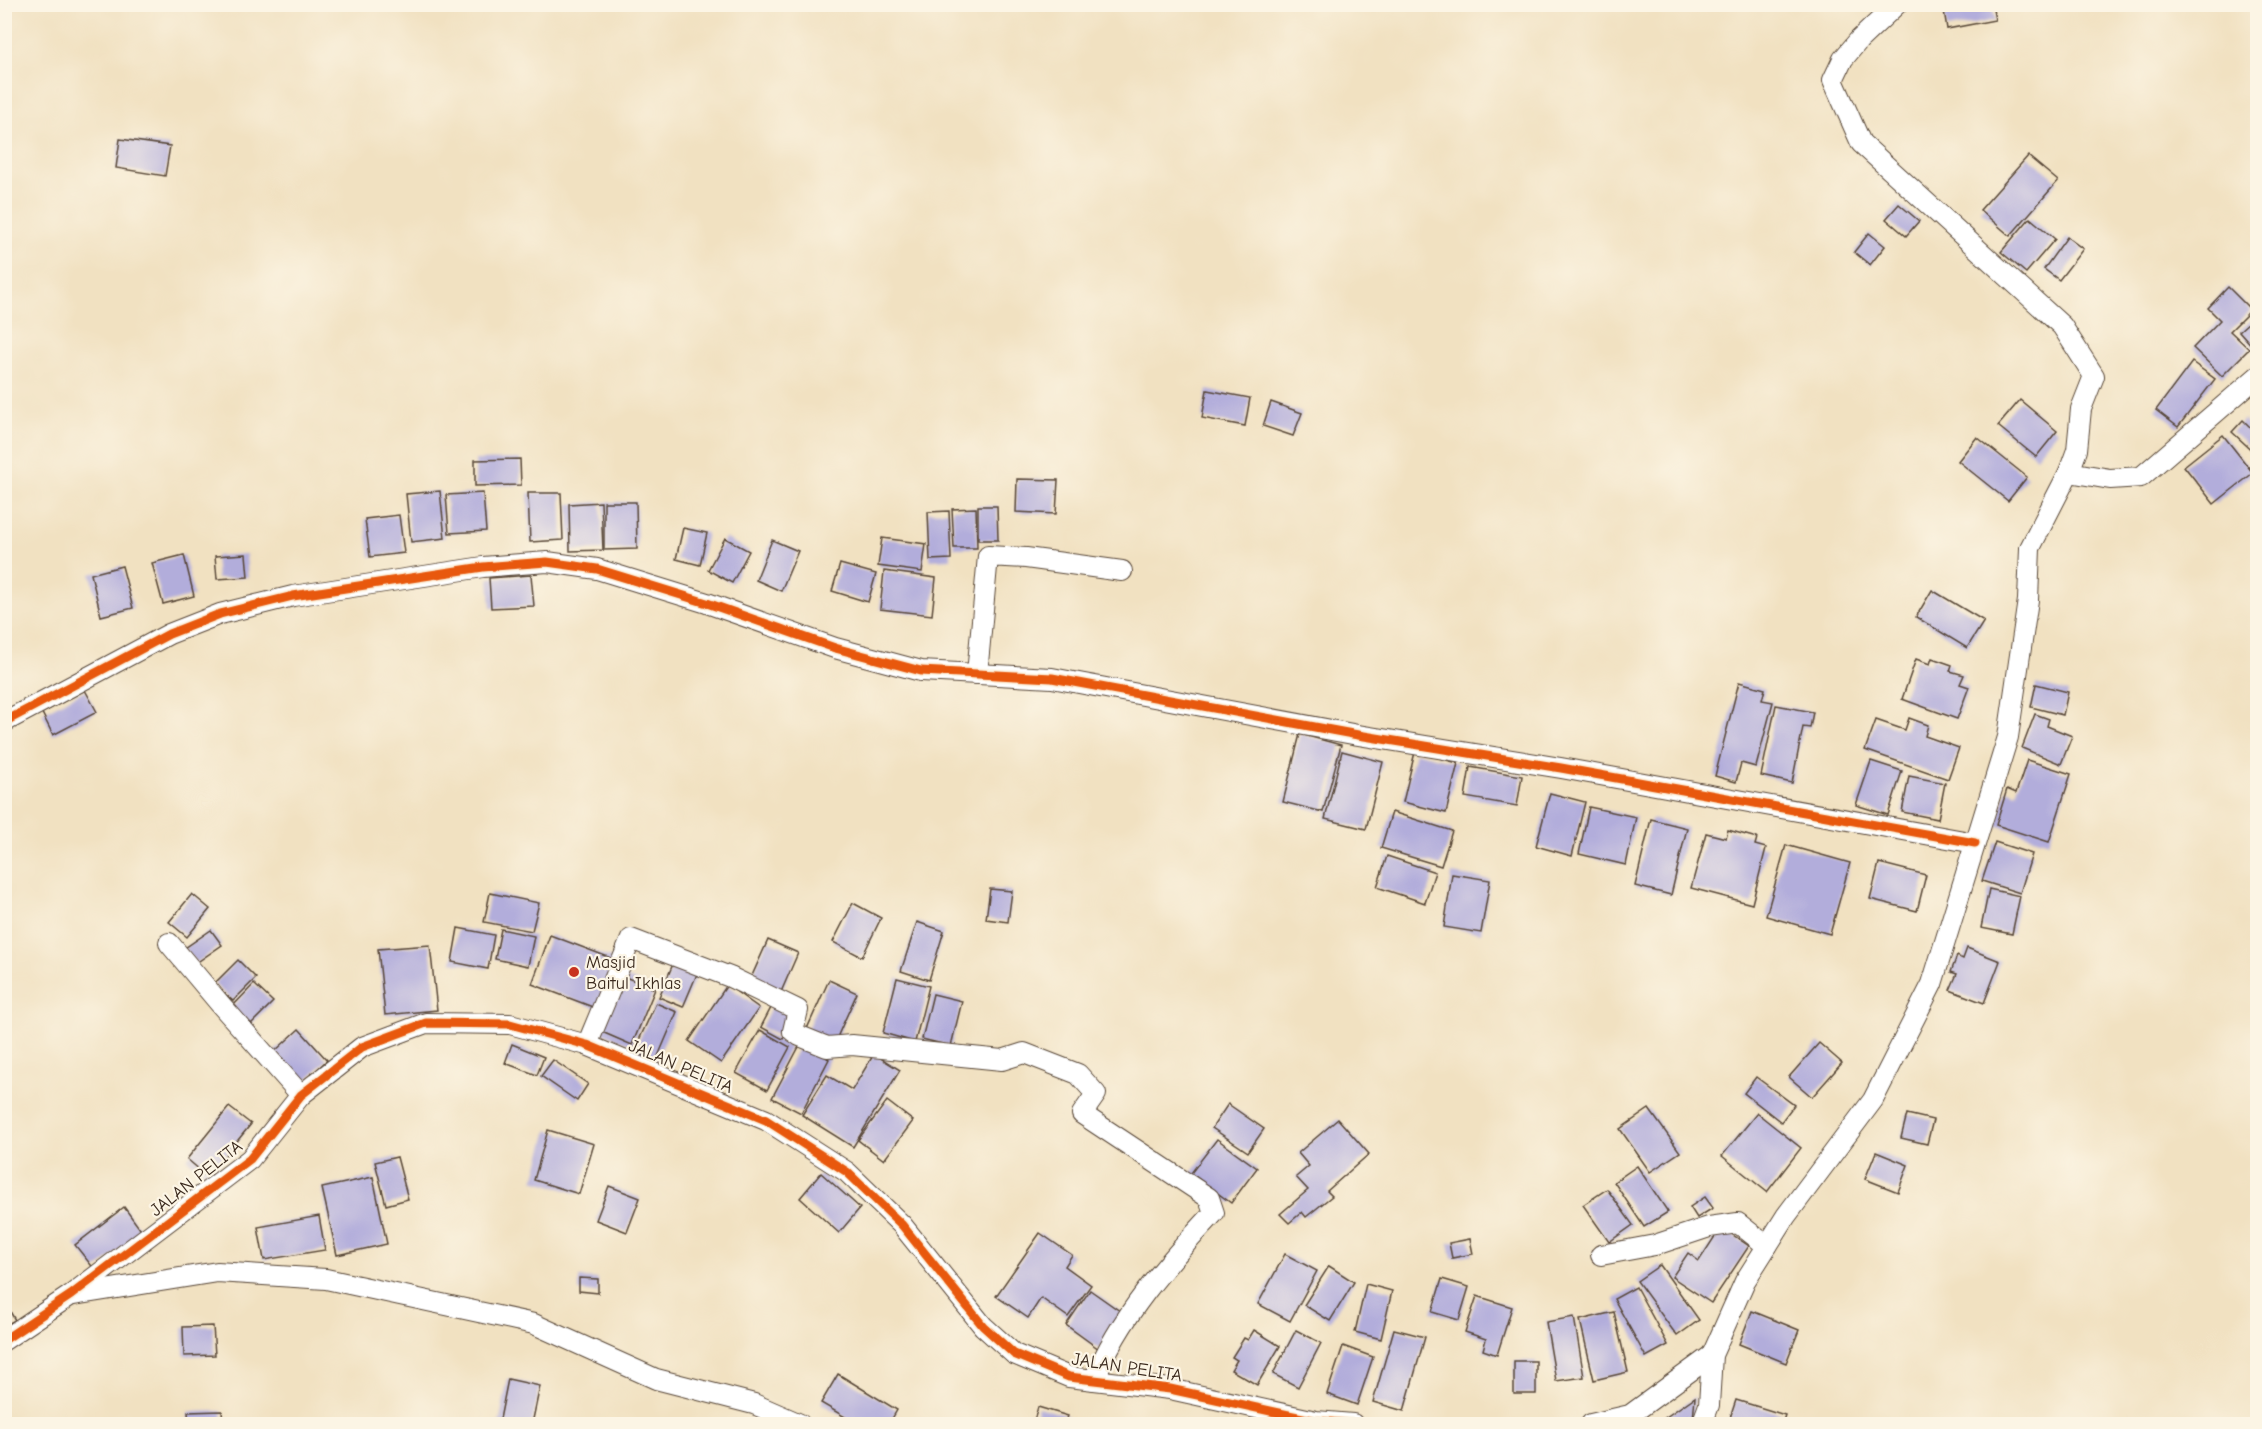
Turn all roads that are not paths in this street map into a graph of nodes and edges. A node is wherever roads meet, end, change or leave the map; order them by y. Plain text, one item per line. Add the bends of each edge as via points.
1 (1898, 4) edge
2 (2258, 376) edge
3 (2069, 472) junction
4 (1122, 571) dead end
5 (977, 674) junction
6 (4, 722) edge
7 (1975, 843) junction
8 (169, 943) dead end
9 (587, 1045) junction
10 (301, 1095) junction
11 (1767, 1246) junction
12 (1601, 1255) dead end
13 (71, 1295) junction
14 (4, 1340) edge
15 (1712, 1355) junction
16 (1094, 1380) junction
17 (800, 1425) edge
18 (1353, 1425) edge
19 (1591, 1425) edge
20 (1702, 1425) edge

1 - 3 street via 1859,40 1843,59 1833,80 1861,143 2062,326 2094,376 2081,409 2077,450
2 - 3 street via 2141,477 2110,479
3 - 7 street via 2030,548 2028,600 2008,737
4 - 5 street via 988,556
5 - 6 street via 921,671 835,648 597,569 547,562 483,567 304,595 220,614 169,634
5 - 7 street via 1052,678
7 - 11 street via 1932,984 1873,1100
8 - 10 street
9 - 10 street, JALAN PELITA via 510,1024 426,1023 362,1047
9 - 16 street, JALAN PELITA via 766,1120 847,1172 902,1225 983,1326 1014,1354 1069,1377
9 - 16 street via 631,939 730,977 798,1010 793,1031 826,1047 852,1045 1002,1060 1024,1053 1078,1074 1096,1094 1082,1114 1209,1198 1214,1213 1136,1304 1101,1361
10 - 13 street, JALAN PELITA via 250,1159
11 - 12 street via 1738,1223
11 - 15 street via 1745,1281
13 - 14 street, JALAN PELITA
13 - 17 street via 217,1272 326,1279 534,1324 656,1379 754,1404
15 - 19 street via 1630,1415
15 - 20 street via 1709,1405
16 - 18 street, JALAN PELITA via 1170,1389 1316,1421

